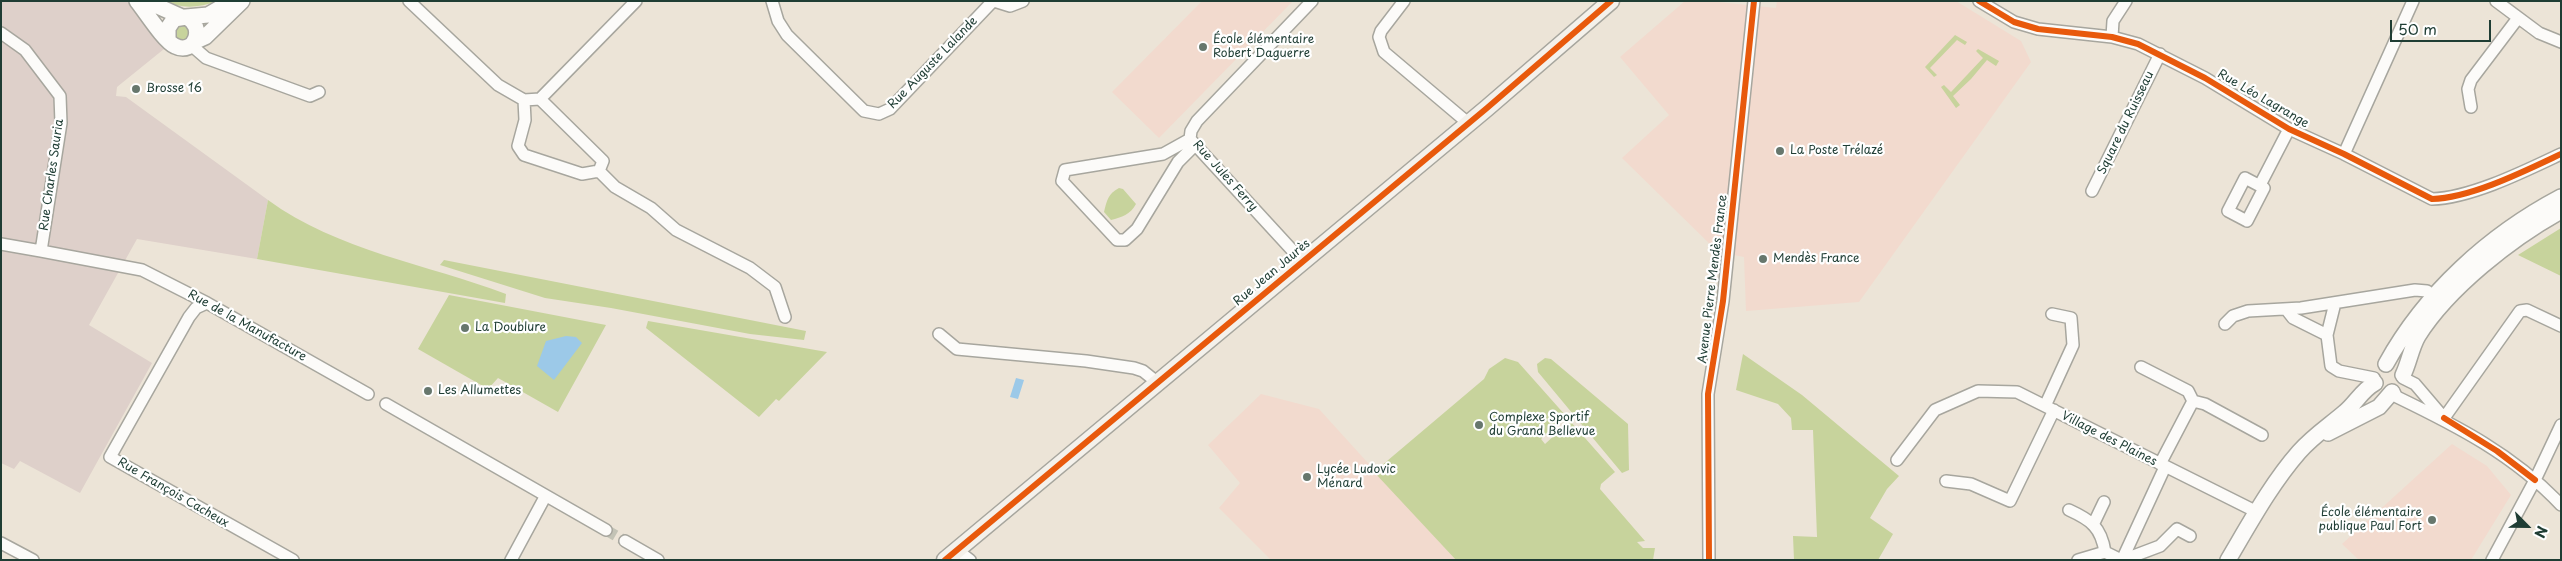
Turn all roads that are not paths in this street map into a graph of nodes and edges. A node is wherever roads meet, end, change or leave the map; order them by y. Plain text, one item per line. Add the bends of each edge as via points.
1 (137, 1) edge
2 (146, 1) edge
3 (232, 1) edge
4 (242, 1) edge
5 (409, 1) edge
6 (636, 1) edge
7 (772, 1) edge
8 (993, 1) edge
9 (1023, 1) edge
10 (1312, 1) edge
11 (1404, 1) edge
12 (1611, 1) edge
13 (1754, 1) edge
14 (1979, 1) edge
15 (2126, 1) edge
16 (2413, 1) edge
17 (2496, 1) edge
18 (184, 17) junction
19 (2518, 18) junction
20 (1, 33) edge
21 (2112, 38) junction
22 (168, 39) junction
23 (2561, 42) edge
24 (193, 44) junction
25 (2160, 54) junction
26 (319, 92) dead end
27 (540, 99) junction
28 (524, 100) junction
29 (2471, 107) dead end
30 (1468, 123) junction
31 (2289, 129) junction
32 (1193, 142) junction
33 (2344, 154) junction
34 (2561, 154) edge
35 (599, 171) junction
36 (2260, 185) dead end
37 (2092, 191) dead end
38 (2561, 197) edge
39 (2561, 211) edge
40 (1, 244) edge
41 (41, 251) junction
42 (1303, 262) junction
43 (2434, 297) junction
44 (207, 303) junction
45 (2335, 303) junction
46 (2286, 310) junction
47 (2052, 314) dead end
48 (785, 317) dead end
49 (2224, 324) dead end
50 (2561, 326) edge
51 (939, 334) dead end
52 (2327, 335) junction
53 (2386, 364) junction
54 (2141, 367) dead end
55 (2403, 377) junction
56 (2375, 381) junction
57 (1158, 383) junction
58 (2393, 392) junction
59 (368, 394) dead end
60 (2193, 401) junction
61 (386, 404) dead end
62 (2049, 408) junction
63 (2444, 418) junction
64 (2561, 425) edge
65 (2262, 435) dead end
66 (2299, 452) junction
67 (1897, 460) dead end
68 (2162, 466) junction
69 (2535, 480) junction
70 (1946, 481) dead end
71 (545, 497) junction
72 (2104, 502) dead end
73 (2561, 505) edge
74 (2069, 510) dead end
75 (2257, 512) junction
76 (2094, 525) junction
77 (606, 530) tunnel mouth
78 (2190, 536) dead end
79 (625, 541) tunnel mouth
80 (1, 543) edge
81 (2104, 552) junction
82 (19, 556) edge
83 (957, 557) edge
84 (33, 560) edge
85 (293, 560) edge
86 (511, 560) edge
87 (658, 560) edge
88 (1709, 560) edge
89 (2078, 560) edge
90 (2122, 560) edge
91 (2228, 560) edge
92 (2492, 560) edge

1 - 22 street
2 - 18 street
3 - 18 street via 208,15
4 - 24 street via 205,38
5 - 28 street via 498,85
6 - 27 street
7 - 8 street, Rue Auguste Lalande via 778,21 787,35 864,111 878,114 890,109
8 - 9 street via 1010,6
10 - 32 street, Rue Jules Ferry via 1197,121 1191,131
11 - 30 street via 1379,37 1384,52
12 - 30 main road, Rue Jean Jaurès
13 - 88 street, Avenue Pierre Mendès France via 1725,287 1708,394
14 - 21 street, Rue Léo Lagrange via 2014,22 2038,29
15 - 21 street via 2113,21
16 - 33 street
17 - 19 street
18 - 22 street via 169,24
18 - 24 street via 193,21 197,28
19 - 23 street via 2539,33
19 - 29 street via 2471,80 2468,90
20 - 41 street, Rue Charles Sauria via 26,50 60,96 61,123
21 - 25 street, Rue Léo Lagrange via 2138,44
22 - 24 street via 177,47 186,48
24 - 26 street via 206,58 310,96
25 - 31 street, Rue Léo Lagrange
25 - 37 street, Square du Ruisseau
27 - 28 street
27 - 35 street via 603,161
28 - 35 street via 525,120 518,146 524,155 582,174
30 - 42 main road, Rue Jean Jaurès
31 - 33 street, Rue Léo Lagrange
31 - 36 street
32 - 32 street via 1163,154 1066,170 1062,181 1117,240 1125,240 1137,229
32 - 42 street, Rue Jules Ferry
33 - 34 street, Rue Léo Lagrange via 2432,199 2445,199 2513,176
35 - 48 street via 676,230 750,268 775,287
38 - 43 street via 2498,237
39 - 55 street via 2506,247 2458,290 2418,338
40 - 41 street
41 - 44 street, Rue de la Manufacture via 142,270
42 - 57 main road, Rue Jean Jaurès
43 - 45 street via 2427,291 2415,290
43 - 53 street via 2412,323
44 - 59 street, Rue de la Manufacture
44 - 85 street, Rue François Cacheux via 196,308 189,317 110,457
45 - 46 street
45 - 52 street
46 - 49 street via 2239,313
46 - 52 street via 2293,318
47 - 62 street via 2071,318 2072,345
50 - 63 street via 2527,310 2520,311
51 - 57 street via 958,348 1134,368
52 - 56 street via 2331,366
53 - 55 street via 2396,366
53 - 56 street via 2378,369
54 - 60 street via 2188,391
55 - 58 street via 2400,387
55 - 63 street via 2414,384
56 - 58 street via 2383,392
56 - 66 street via 2347,411
57 - 83 main road, Rue Jean Jaurès
58 - 63 street via 2433,416
58 - 66 street via 2379,407
60 - 65 street via 2205,404
60 - 68 street
61 - 71 street
62 - 67 street, Village des Plaines via 2017,392 2004,390 1978,391 1962,396 1935,410
62 - 68 street, Village des Plaines
62 - 70 street, Village des Plaines via 2010,501 1971,484
63 - 69 street via 2497,451
64 - 69 street
66 - 75 street
68 - 75 street, Village des Plaines
68 - 90 street, Village des Plaines
69 - 73 street
69 - 92 street
71 - 77 street
71 - 86 street
72 - 76 street
74 - 76 street via 2091,520
75 - 91 street
76 - 81 street via 2103,540
78 - 90 street via 2177,529 2160,546
79 - 87 street
80 - 82 street
81 - 89 street
81 - 90 street
82 - 84 street

